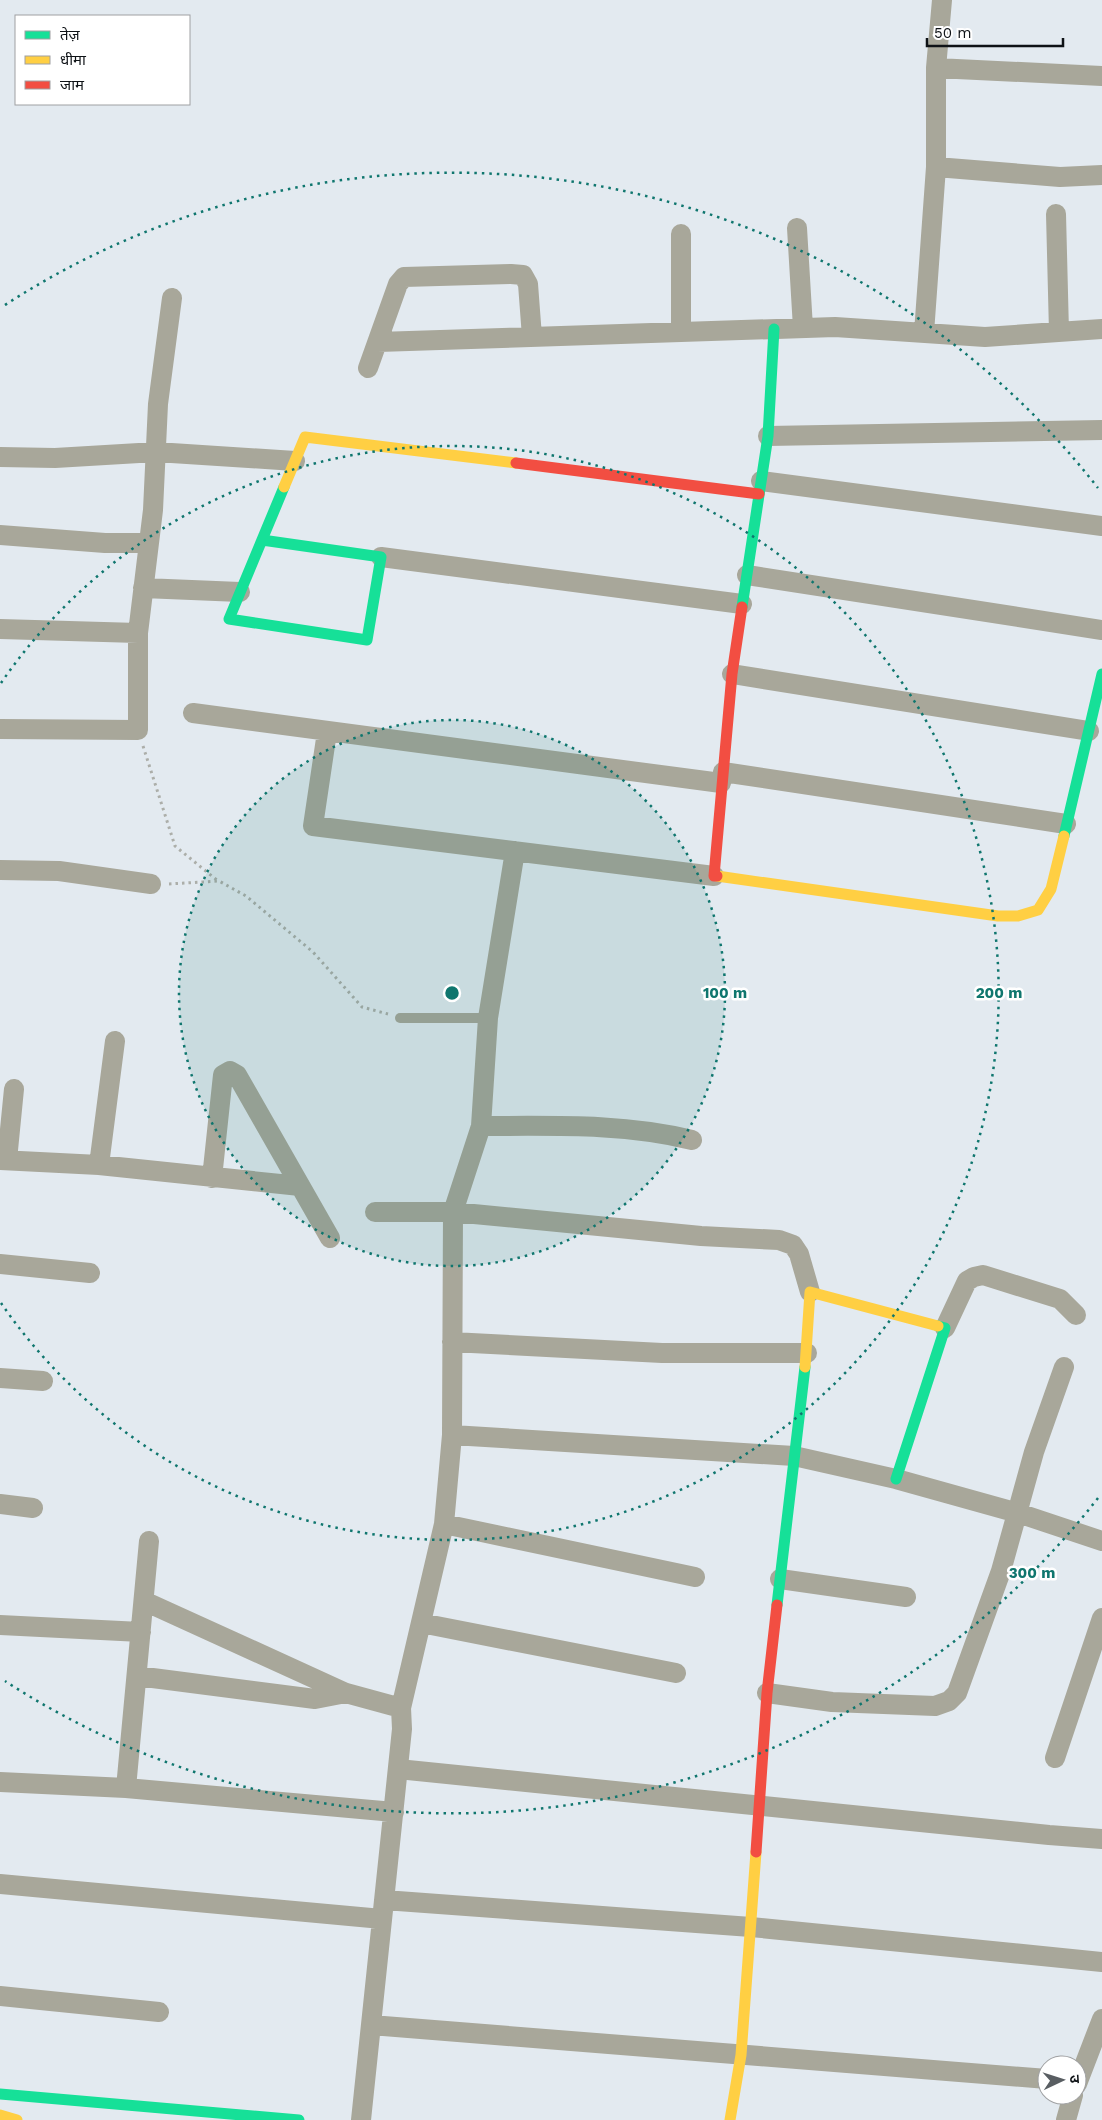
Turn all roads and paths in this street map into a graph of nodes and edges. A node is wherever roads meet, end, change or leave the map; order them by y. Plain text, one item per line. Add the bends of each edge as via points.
1 (942, 0) edge
2 (936, 68) junction
3 (1102, 76) edge
4 (936, 166) junction
5 (1102, 175) edge
6 (1056, 214) dead end
7 (797, 228) dead end
8 (681, 234) dead end
9 (172, 298) dead end
10 (803, 328) junction
11 (774, 329) junction
12 (1102, 329) edge
13 (681, 332) junction
14 (1059, 332) junction
15 (924, 333) junction
16 (532, 337) junction
17 (378, 342) junction
18 (368, 368) dead end
19 (1102, 430) edge
20 (768, 436) junction
21 (156, 452) junction
22 (0, 457) edge
23 (295, 461) junction
24 (760, 488) junction
25 (1102, 526) edge
26 (0, 535) edge
27 (262, 540) junction
28 (149, 543) junction
29 (381, 557) junction
30 (747, 575) junction
31 (143, 588) junction
32 (240, 592) junction
33 (742, 604) junction
34 (0, 629) edge
35 (1102, 630) edge
36 (138, 632) junction
37 (732, 674) junction
38 (1102, 674) edge
39 (193, 713) dead end
40 (0, 729) edge
41 (138, 730) junction
42 (1089, 731) junction
43 (327, 732) junction
44 (722, 777) junction
45 (1066, 824) junction
46 (515, 851) junction
47 (0, 870) edge
48 (714, 876) junction
49 (219, 882) junction
50 (151, 884) joint
51 (400, 1018) joint
52 (488, 1018) junction
53 (115, 1041) dead end
54 (14, 1089) dead end
55 (481, 1126) junction
56 (692, 1140) dead end
57 (4, 1160) edge
58 (99, 1165) junction
59 (212, 1178) junction
60 (300, 1186) junction
61 (375, 1212) dead end
62 (453, 1212) junction
63 (330, 1238) dead end
64 (0, 1264) edge
65 (90, 1273) dead end
66 (810, 1292) junction
67 (1076, 1315) dead end
68 (945, 1328) junction
69 (452, 1342) junction
70 (807, 1353) junction
71 (1064, 1367) dead end
72 (0, 1378) edge
73 (43, 1381) dead end
74 (452, 1435) junction
75 (794, 1456) junction
76 (896, 1479) junction
77 (0, 1504) edge
78 (33, 1508) dead end
79 (1018, 1513) junction
80 (444, 1524) junction
81 (149, 1541) dead end
82 (1102, 1541) edge
83 (695, 1576) dead end
84 (780, 1579) junction
85 (906, 1597) dead end
86 (144, 1601) junction
87 (1102, 1618) edge
88 (421, 1623) junction
89 (0, 1625) edge
90 (141, 1632) junction
91 (676, 1673) dead end
92 (137, 1676) junction
93 (346, 1693) junction
94 (766, 1693) junction
95 (401, 1708) junction
96 (1055, 1758) dead end
97 (398, 1769) junction
98 (0, 1782) edge
99 (126, 1788) junction
100 (760, 1806) junction
101 (394, 1812) junction
102 (1102, 1839) edge
103 (0, 1884) edge
104 (383, 1910) junction
105 (751, 1927) junction
106 (1102, 1962) edge
107 (0, 1996) edge
108 (159, 2012) dead end
109 (1102, 2019) edge
110 (371, 2025) junction
111 (740, 2054) junction
112 (1087, 2057) edge
113 (1037, 2078) edge
114 (0, 2094) edge
115 (1071, 2105) edge
116 (0, 2115) edge
117 (17, 2120) edge
118 (299, 2120) edge
119 (361, 2120) edge
120 (730, 2120) edge
121 (1066, 2120) edge

1 - 2 street
2 - 3 street
2 - 4 street
4 - 5 street via 1060,177
4 - 15 street
6 - 14 street
7 - 10 street
8 - 13 street
9 - 21 street via 158,404
10 - 11 street
10 - 15 street
11 - 13 street
11 - 20 street
12 - 14 street
13 - 16 street
14 - 15 street via 985,337
16 - 17 street
16 - 17 street via 528,284 523,275 414,276 404,277 398,284
17 - 18 street
19 - 20 street
20 - 24 street
21 - 22 street via 55,458
21 - 23 street
21 - 28 street
23 - 24 street via 305,437
23 - 27 street
24 - 25 street
24 - 30 street
26 - 28 street
27 - 29 street
27 - 32 street
28 - 31 street
29 - 32 street via 367,640 228,619
29 - 33 street
30 - 33 street
30 - 35 street
31 - 32 street
31 - 36 street
33 - 37 street
34 - 36 street
36 - 41 street
37 - 42 street
37 - 44 street
38 - 42 street
39 - 43 street
40 - 41 street
41 - 49 path via 175,846
42 - 45 street
43 - 44 street
43 - 46 street via 313,826
44 - 45 street
44 - 48 street
45 - 48 street via 1051,889 1038,910 1018,916 998,916
46 - 48 street
46 - 52 street
47 - 50 street via 59,871
49 - 50 path
49 - 51 path via 246,896 312,952 362,1007
51 - 52 lane
52 - 55 street
53 - 58 street
54 - 57 street
55 - 56 street via 628,1128
55 - 62 street
57 - 58 street
58 - 59 street
59 - 60 street
59 - 60 street via 223,1074 230,1071 237,1076
60 - 63 street
61 - 62 street
62 - 66 street via 701,1236 779,1240 793,1245 799,1254
62 - 69 street
64 - 65 street
66 - 68 street
66 - 70 street
67 - 68 street via 1060,1300 983,1275 967,1281
68 - 76 street
69 - 70 street via 662,1353
69 - 74 street
70 - 75 street
71 - 79 street via 1034,1452
72 - 73 street
74 - 75 street
74 - 80 street
75 - 76 street
75 - 84 street
76 - 79 street
77 - 78 street
79 - 82 street
79 - 94 street via 1001,1572 957,1693 949,1701 935,1706 832,1702
80 - 83 street
80 - 88 street
81 - 86 street
84 - 85 street
84 - 94 street
86 - 90 street
86 - 93 street
87 - 96 street
88 - 91 street
88 - 95 street
89 - 90 street
90 - 92 street
92 - 93 street via 315,1699
92 - 99 street
93 - 95 street
94 - 100 street
95 - 97 street
97 - 100 street
97 - 101 street
98 - 99 street
99 - 101 street
100 - 102 street
100 - 105 street
101 - 104 street
103 - 104 street
104 - 105 street
104 - 110 street
105 - 106 street
105 - 111 street
107 - 108 street
109 - 112 street
110 - 111 street
110 - 119 street
111 - 113 street
111 - 120 street
114 - 118 street
115 - 121 street
116 - 117 street

